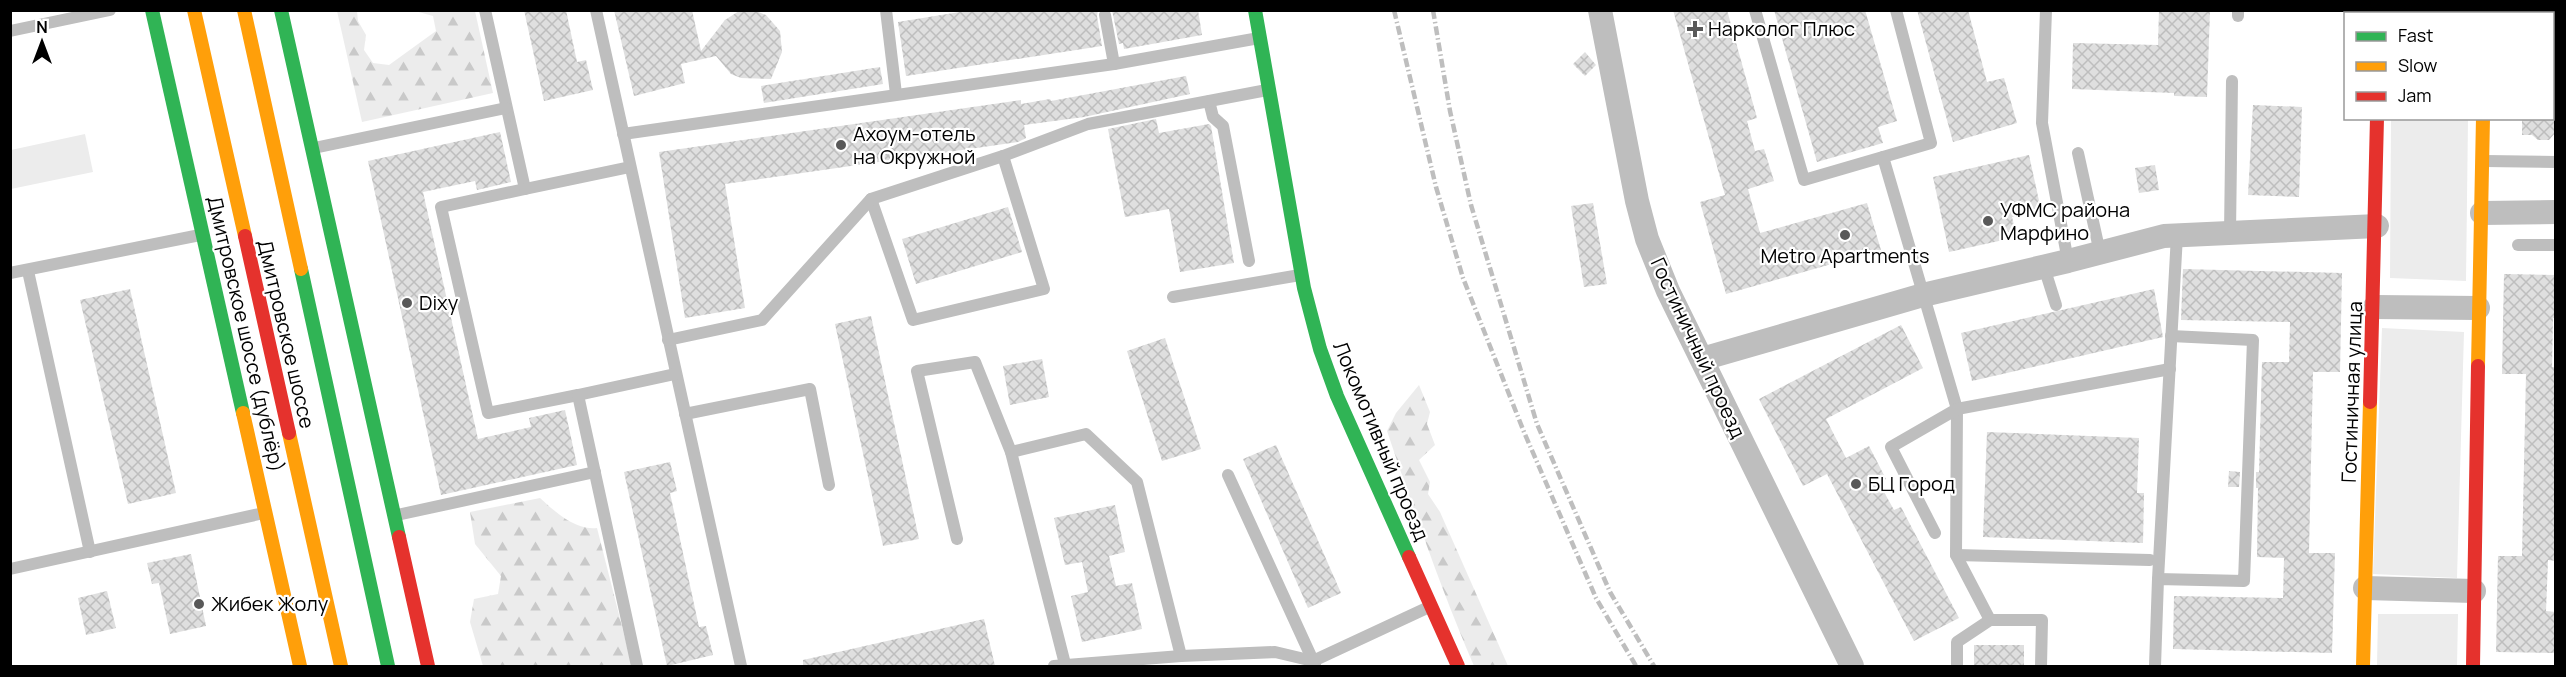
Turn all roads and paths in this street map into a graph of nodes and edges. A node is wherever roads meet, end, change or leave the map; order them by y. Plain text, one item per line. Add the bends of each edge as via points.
1 (110, 10) edge
2 (152, 10) edge
3 (194, 10) edge
4 (244, 10) edge
5 (281, 10) edge
6 (485, 10) edge
7 (596, 10) edge
8 (886, 10) edge
9 (1255, 10) edge
10 (1600, 10) edge
11 (1755, 10) edge
12 (1896, 10) edge
13 (2046, 10) edge
14 (1105, 15) dead end
15 (10, 31) edge
16 (1260, 38) junction
17 (1114, 64) junction
18 (2232, 81) dead end
19 (1269, 90) junction
20 (897, 94) junction
21 (1209, 101) junction
22 (506, 108) junction
23 (2377, 120) edge
24 (2483, 120) edge
25 (623, 134) junction
26 (312, 149) junction
27 (2078, 153) dead end
28 (1003, 156) junction
29 (1883, 157) junction
30 (2482, 161) junction
31 (2556, 162) edge
32 (630, 167) junction
33 (525, 189) junction
34 (871, 200) junction
35 (2556, 212) edge
36 (2482, 213) junction
37 (2377, 226) junction
38 (2230, 233) junction
39 (204, 234) junction
40 (2177, 235) junction
41 (2518, 244) dead end
42 (2556, 245) edge
43 (2100, 253) junction
44 (1250, 261) dead end
45 (2068, 261) junction
46 (2044, 267) junction
47 (28, 270) junction
48 (10, 273) edge
49 (1301, 275) junction
50 (1923, 295) junction
51 (1173, 297) dead end
52 (2056, 305) dead end
53 (2375, 307) junction
54 (2478, 308) junction
55 (2172, 336) junction
56 (668, 340) junction
57 (1702, 359) junction
58 (2170, 369) junction
59 (675, 374) junction
60 (578, 395) junction
61 (1957, 409) junction
62 (685, 414) junction
63 (1011, 452) junction
64 (595, 472) junction
65 (1228, 475) dead end
66 (829, 485) dead end
67 (266, 513) junction
68 (394, 515) junction
69 (1935, 533) dead end
70 (957, 539) dead end
71 (90, 552) junction
72 (1956, 555) junction
73 (2150, 561) dead end
74 (10, 569) edge
75 (2158, 579) junction
76 (2365, 588) junction
77 (2474, 591) junction
78 (1430, 607) junction
79 (1990, 620) junction
80 (1181, 656) junction
81 (1315, 664) edge
82 (1059, 665) edge
83 (300, 666) edge
84 (341, 666) edge
85 (388, 666) edge
86 (428, 666) edge
87 (637, 666) edge
88 (741, 666) edge
89 (1458, 666) edge
90 (1852, 666) edge
91 (1957, 666) edge
92 (2041, 666) edge
93 (2155, 666) edge
94 (2363, 666) edge
95 (2473, 666) edge

1 - 15 lane
2 - 39 main road, Дмитровское шоссе (дублёр)
3 - 84 main road, Дмитровское шоссе
4 - 85 main road, Дмитровское шоссе
5 - 26 main road
6 - 22 lane
7 - 25 lane
8 - 20 lane
9 - 16 main road, Локомотивный проезд
10 - 57 street, Гостиничный проезд via 1647,239
11 - 29 lane via 1804,180
12 - 29 lane via 1930,143
13 - 45 lane via 2042,123
14 - 17 lane
16 - 17 lane
16 - 19 main road, Локомотивный проезд
17 - 20 lane
18 - 38 lane
19 - 21 lane
19 - 49 main road, Локомотивный проезд
20 - 25 lane
21 - 28 lane via 1088,124
21 - 44 lane via 1213,117 1223,126
22 - 26 lane
22 - 33 lane
23 - 37 main road, Гостиничная улица
24 - 30 main road
25 - 32 lane
26 - 68 main road
27 - 43 lane
28 - 34 lane
28 - 34 lane via 1044,289 913,320
29 - 50 lane
30 - 31 lane
30 - 36 main road
32 - 33 lane
32 - 56 lane
33 - 60 lane via 441,207 488,413
34 - 56 lane via 762,320
35 - 36 street
36 - 54 main road
37 - 38 street
37 - 53 main road, Гостиничная улица
38 - 40 street
39 - 47 lane
39 - 67 main road, Дмитровское шоссе (дублёр)
40 - 43 street
40 - 55 lane
41 - 42 lane
43 - 45 street
45 - 46 street
46 - 50 street
46 - 52 lane
47 - 48 lane
47 - 71 lane
49 - 51 lane
49 - 78 main road, Локомотивный проезд via 1337,396
50 - 57 street
50 - 61 lane
53 - 54 street
53 - 76 main road, Гостиничная улица
54 - 77 main road
55 - 58 lane
55 - 75 lane via 2253,340 2244,581
56 - 59 lane
57 - 90 street, Гостиничный проезд
58 - 61 lane
58 - 75 lane
59 - 60 lane
59 - 62 lane
60 - 64 lane
61 - 69 lane via 1891,447
61 - 72 lane
62 - 66 lane via 810,389
62 - 88 lane
63 - 70 lane via 975,362 917,371
63 - 80 lane via 1086,434 1137,482
63 - 82 lane
64 - 68 lane
64 - 87 lane
65 - 81 lane
67 - 71 lane
67 - 83 main road, Дмитровское шоссе (дублёр)
68 - 86 main road
71 - 74 lane
72 - 73 lane
72 - 79 lane
75 - 93 lane
76 - 77 street
76 - 94 main road, Гостиничная улица
77 - 95 main road
78 - 81 lane
78 - 89 main road, Локомотивный проезд
79 - 91 lane via 1957,642
79 - 92 lane via 2042,620
80 - 81 lane via 1275,652
80 - 82 lane

